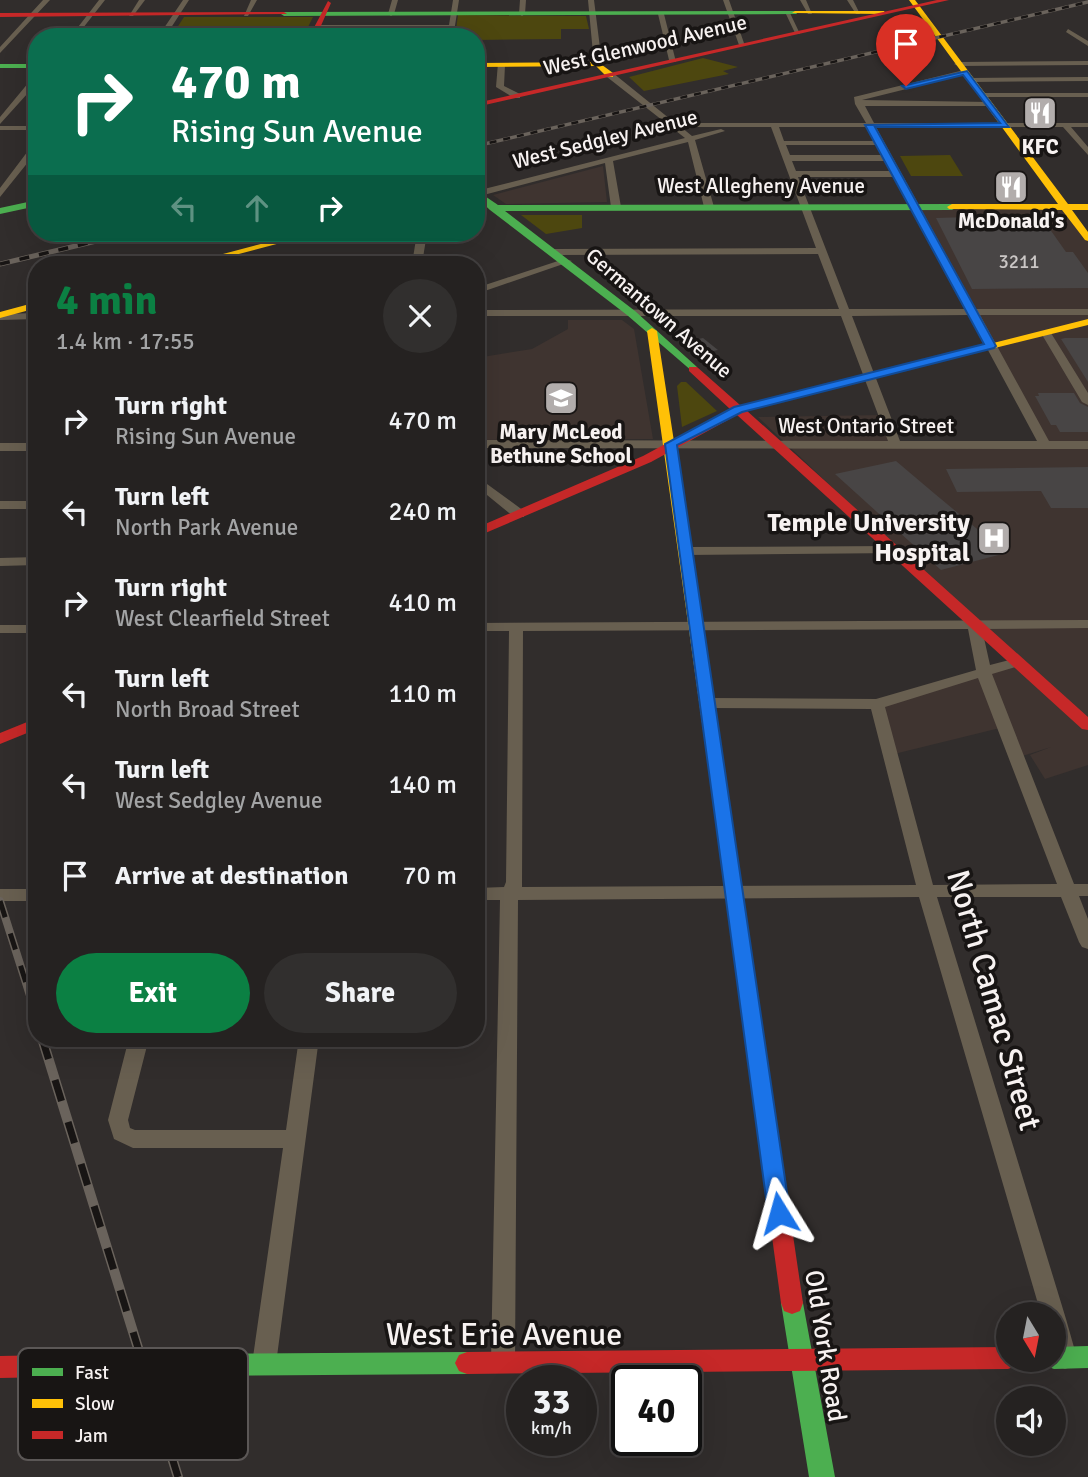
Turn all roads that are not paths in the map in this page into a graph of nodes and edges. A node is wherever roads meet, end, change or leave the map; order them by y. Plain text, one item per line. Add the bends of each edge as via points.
1 (47, 0) edge
2 (102, 0) edge
3 (142, 0) edge
4 (186, 0) edge
5 (946, 0) edge
6 (915, 3) edge
7 (250, 7) edge
8 (393, 7) edge
9 (523, 7) edge
10 (591, 7) edge
11 (728, 7) edge
12 (806, 7) edge
13 (854, 7) edge
14 (787, 13) junction
15 (884, 13) junction
16 (454, 14) edge
17 (662, 14) junction
18 (0, 15) edge
19 (33, 15) junction
20 (89, 15) junction
21 (131, 15) junction
22 (177, 15) junction
23 (320, 20) edge
24 (79, 28) edge
25 (168, 28) edge
26 (1068, 31) dead end
27 (798, 33) junction
28 (1088, 44) edge
29 (744, 45) junction
30 (0, 51) edge
31 (673, 60) junction
32 (1088, 63) edge
33 (485, 65) edge
34 (501, 65) junction
35 (0, 66) edge
36 (28, 66) edge
37 (604, 70) junction
38 (964, 72) junction
39 (1088, 79) edge
40 (28, 89) edge
41 (1084, 95) edge
42 (517, 96) junction
43 (986, 100) junction
44 (858, 102) junction
45 (485, 103) edge
46 (1088, 104) edge
47 (0, 122) edge
48 (673, 125) junction
49 (744, 125) junction
50 (774, 125) junction
51 (869, 125) junction
52 (1006, 125) junction
53 (1065, 125) junction
54 (1088, 125) edge
55 (0, 128) edge
56 (28, 128) edge
57 (691, 139) junction
58 (781, 143) junction
59 (879, 143) junction
60 (1088, 152) edge
61 (28, 157) edge
62 (787, 158) junction
63 (887, 158) junction
64 (609, 160) junction
65 (793, 174) junction
66 (896, 174) junction
67 (485, 192) edge
68 (0, 194) edge
69 (485, 200) edge
70 (28, 205) edge
71 (914, 206) junction
72 (1065, 206) junction
73 (1088, 206) edge
74 (616, 207) junction
75 (709, 207) junction
76 (804, 207) junction
77 (485, 208) edge
78 (496, 208) junction
79 (4, 209) edge
80 (1088, 238) edge
81 (281, 242) edge
82 (821, 251) junction
83 (231, 256) edge
84 (561, 257) junction
85 (485, 287) edge
86 (0, 299) edge
87 (28, 301) edge
88 (28, 305) edge
89 (845, 312) junction
90 (970, 312) junction
91 (1088, 312) edge
92 (485, 313) edge
93 (631, 313) junction
94 (0, 316) edge
95 (28, 316) edge
96 (1088, 322) edge
97 (652, 331) junction
98 (1046, 333) junction
99 (990, 346) junction
100 (698, 373) junction
101 (869, 376) junction
102 (673, 383) junction
103 (1088, 402) edge
104 (738, 410) junction
105 (485, 444) edge
106 (671, 444) junction
107 (777, 444) junction
108 (896, 446) junction
109 (1045, 446) junction
110 (1088, 446) edge
111 (0, 447) edge
112 (28, 447) edge
113 (485, 487) edge
114 (0, 505) edge
115 (28, 505) edge
116 (519, 514) junction
117 (485, 529) edge
118 (894, 550) junction
119 (686, 551) junction
120 (28, 561) edge
121 (0, 562) edge
122 (1088, 624) edge
123 (974, 625) junction
124 (696, 626) junction
125 (485, 627) edge
126 (516, 627) junction
127 (0, 629) edge
128 (28, 629) edge
129 (1017, 662) junction
130 (984, 674) junction
131 (707, 703) junction
132 (877, 704) junction
133 (1088, 725) edge
134 (28, 727) edge
135 (0, 739) edge
136 (1066, 890) junction
137 (1088, 890) edge
138 (926, 891) junction
139 (734, 892) junction
140 (485, 894) edge
141 (512, 894) junction
142 (0, 895) edge
143 (28, 895) edge
144 (1083, 923) edge
145 (1088, 942) edge
146 (137, 1047) edge
147 (308, 1047) edge
148 (294, 1139) junction
149 (1049, 1302) edge
150 (996, 1358) edge
151 (800, 1360) junction
152 (503, 1363) junction
153 (248, 1364) edge
154 (264, 1364) junction
155 (0, 1367) edge
156 (18, 1367) edge
157 (822, 1477) edge

1 - 19 street
2 - 20 street
3 - 21 street
4 - 22 street
5 - 6 street, West Glenwood Avenue
6 - 15 street, West Glenwood Avenue
6 - 38 street
7 - 22 street
7 - 23 street
8 - 16 street
8 - 23 street
9 - 10 street
9 - 16 street
10 - 17 street
10 - 37 street
11 - 14 street
11 - 17 street
11 - 29 street
12 - 13 street
12 - 14 street
13 - 15 street
14 - 27 street
15 - 27 street, West Glenwood Avenue
16 - 23 street
17 - 31 street
18 - 19 street
19 - 20 street
19 - 30 street
20 - 21 street
20 - 24 street
21 - 22 street
22 - 25 street
26 - 28 street
27 - 29 street, West Glenwood Avenue
29 - 31 street, West Glenwood Avenue
31 - 37 street, West Glenwood Avenue
32 - 38 street
33 - 34 street
34 - 37 street
34 - 42 street via 500,87
35 - 36 street
37 - 42 street, West Glenwood Avenue
37 - 48 street
38 - 39 street
38 - 43 street
38 - 44 street
40 - 47 street
41 - 43 street
41 - 46 street
42 - 45 street, West Glenwood Avenue
43 - 44 street
43 - 52 street
44 - 51 street
48 - 49 street
48 - 57 street
49 - 50 street
49 - 57 street, West Sedgley Avenue
50 - 51 street
50 - 58 street
51 - 52 street
51 - 59 street
52 - 53 street
52 - 72 street
53 - 54 street
53 - 60 street
55 - 56 street
57 - 64 street, West Sedgley Avenue
57 - 75 street
58 - 59 street
58 - 62 street
59 - 63 street
61 - 68 street
62 - 63 street
62 - 65 street
63 - 66 street
64 - 67 street, West Sedgley Avenue
64 - 74 street
65 - 66 street
65 - 76 street
66 - 71 street
69 - 78 street, Germantown Avenue
70 - 79 street
71 - 72 street, West Allegheny Avenue
71 - 76 street, West Allegheny Avenue
71 - 90 street
72 - 73 street, West Allegheny Avenue
72 - 80 street
74 - 75 street, West Allegheny Avenue
74 - 78 street, West Allegheny Avenue
75 - 76 street, West Allegheny Avenue
76 - 82 street
77 - 78 street, West Allegheny Avenue
78 - 84 street, Germantown Avenue
81 - 83 street
82 - 84 street
82 - 89 street
84 - 85 street
84 - 93 street, Germantown Avenue
86 - 87 street
88 - 94 street
89 - 90 street
89 - 93 street
89 - 101 street
90 - 91 street
90 - 99 street
92 - 93 street
93 - 97 street, Germantown Avenue
94 - 95 street
96 - 98 street
97 - 100 street, Germantown Avenue
97 - 102 street, Old York Road
98 - 99 street
98 - 103 street
99 - 101 street
99 - 109 street
100 - 102 street
100 - 104 street, Germantown Avenue
101 - 104 street
101 - 108 street
102 - 106 street, Old York Road
104 - 106 street
104 - 107 street, Germantown Avenue
105 - 106 street, West Ontario Street
106 - 107 street, West Ontario Street
106 - 116 street via 647,459
106 - 119 street, Old York Road
107 - 108 street, West Ontario Street
107 - 118 street, Germantown Avenue
108 - 109 street, West Ontario Street
109 - 110 street, West Ontario Street
111 - 112 street
113 - 116 street
114 - 115 street
116 - 117 street
118 - 119 street
118 - 123 street, Germantown Avenue
119 - 124 street, Old York Road
120 - 121 street
122 - 123 street
123 - 124 street
123 - 129 street, Germantown Avenue
123 - 130 street
124 - 126 street
124 - 131 street, Old York Road
125 - 126 street
126 - 141 street
127 - 128 street
129 - 130 street
129 - 133 street, Germantown Avenue
130 - 132 street
130 - 136 street
131 - 132 street
131 - 139 street, Old York Road
132 - 138 street, North Camac Street
134 - 135 street
136 - 137 street
136 - 138 street
136 - 144 street
138 - 139 street
138 - 149 street, North Camac Street
139 - 141 street
139 - 151 street, Old York Road
140 - 141 street
141 - 152 street via 507,906
142 - 143 street
144 - 145 street
146 - 148 street via 118,1120 120,1131 133,1139
147 - 148 street
148 - 154 street
150 - 151 street, West Erie Avenue
151 - 152 street, West Erie Avenue
151 - 157 street, Old York Road
152 - 154 street, West Erie Avenue
153 - 154 street, West Erie Avenue, bridge
155 - 156 street, West Erie Avenue, bridge

